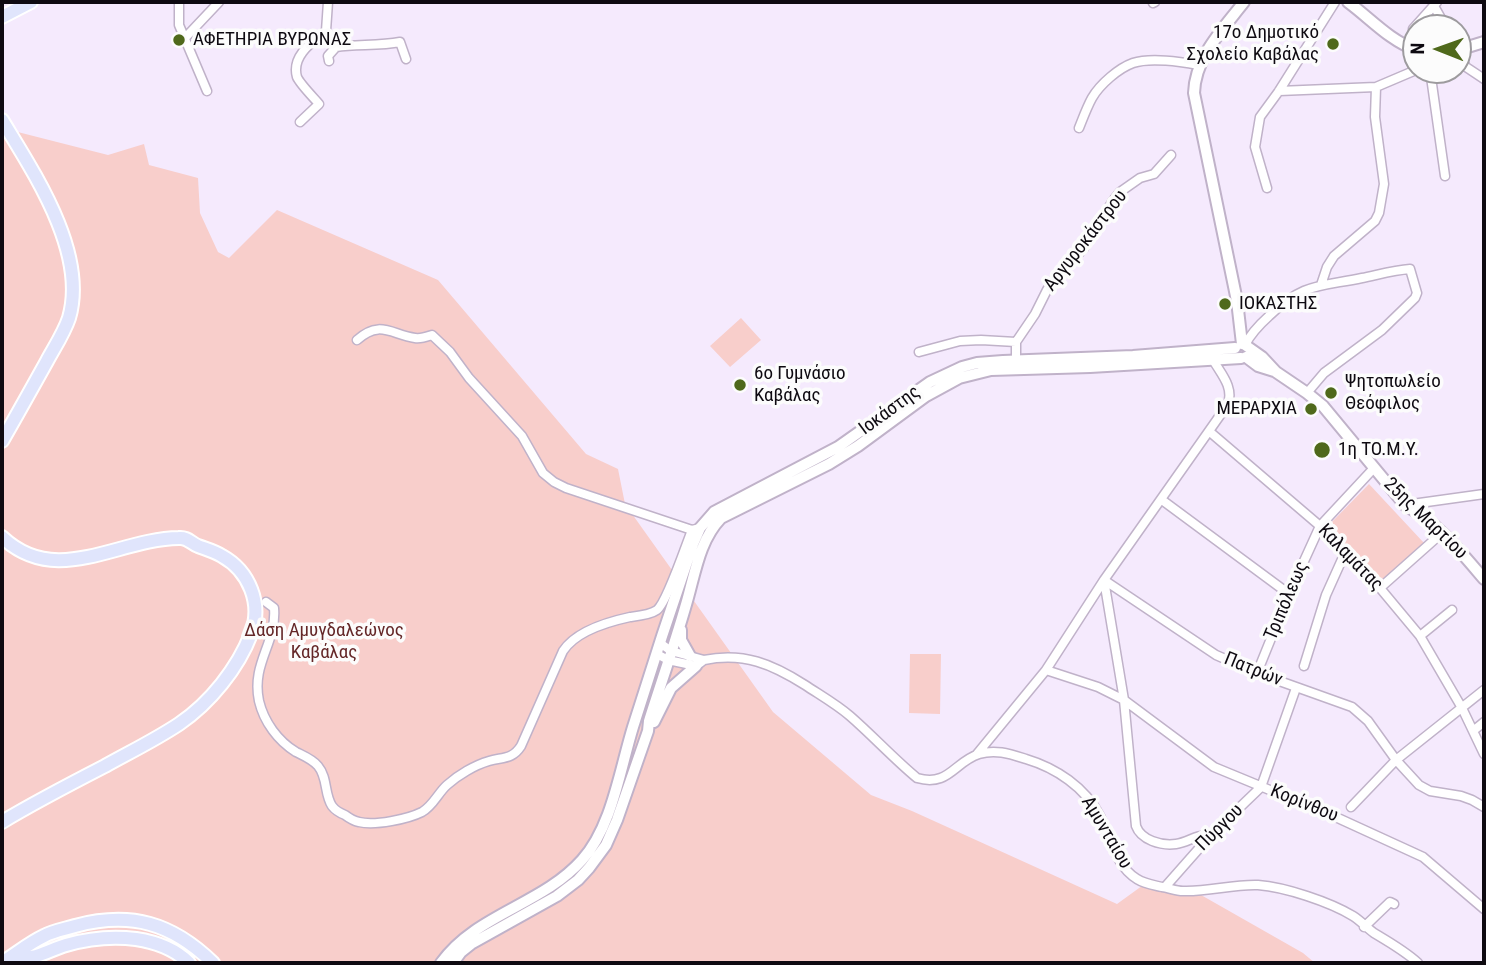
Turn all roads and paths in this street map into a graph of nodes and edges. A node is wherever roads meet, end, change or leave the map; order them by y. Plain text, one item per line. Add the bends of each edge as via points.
1 (31, 2) edge
2 (179, 2) edge
3 (219, 2) edge
4 (328, 2) edge
5 (1244, 2) edge
6 (1335, 2) edge
7 (1353, 3) edge
8 (2, 17) edge
9 (326, 31) junction
10 (184, 38) junction
11 (1402, 45) edge
12 (336, 47) junction
13 (406, 58) dead end
14 (329, 61) dead end
15 (1199, 65) junction
16 (1402, 76) edge
17 (1432, 84) edge
18 (1376, 87) junction
19 (1279, 91) junction
20 (208, 92) dead end
21 (2, 120) edge
22 (300, 122) dead end
23 (1079, 128) dead end
24 (1171, 155) dead end
25 (1445, 176) dead end
26 (1267, 188) dead end
27 (1321, 285) junction
28 (357, 340) dead end
29 (1016, 342) junction
30 (1241, 346) junction
31 (919, 352) dead end
32 (1211, 355) junction
33 (1243, 358) junction
34 (1016, 365) junction
35 (1276, 372) junction
36 (1307, 393) junction
37 (1210, 432) junction
38 (2, 441) edge
39 (1374, 468) junction
40 (1484, 494) edge
41 (1162, 500) junction
42 (1405, 505) junction
43 (1320, 526) junction
44 (696, 529) junction
45 (1443, 532) junction
46 (2, 537) edge
47 (1344, 555) junction
48 (1484, 579) edge
49 (1104, 580) junction
50 (1380, 589) junction
51 (1289, 594) junction
52 (266, 602) dead end
53 (1452, 610) dead end
54 (682, 617) junction
55 (1420, 636) junction
56 (658, 648) junction
57 (669, 655) junction
58 (696, 661) junction
59 (1304, 666) dead end
60 (1046, 670) junction
61 (1256, 673) junction
62 (1296, 688) junction
63 (1484, 690) edge
64 (1124, 699) junction
65 (1462, 708) junction
66 (1484, 722) edge
67 (648, 731) junction
68 (1473, 731) junction
69 (1484, 754) edge
70 (977, 755) junction
71 (1396, 760) junction
72 (1261, 787) junction
73 (1351, 807) dead end
74 (1484, 807) edge
75 (2, 821) edge
76 (1210, 836) junction
77 (1164, 887) junction
78 (1394, 904) dead end
79 (1484, 909) edge
80 (1364, 927) junction
81 (2, 962) edge
82 (190, 963) edge
83 (213, 963) edge
84 (441, 963) edge
85 (453, 963) edge
86 (1418, 963) edge

1 - 8 main road
2 - 10 street
3 - 10 street
4 - 9 street
5 - 15 street
6 - 19 street
7 - 11 street
9 - 12 street
9 - 22 street via 297,60 297,78 319,104
10 - 20 street
12 - 13 street via 400,42
12 - 14 street via 328,55
15 - 23 street via 1133,63 1106,79
15 - 30 street via 1194,93 1237,301
16 - 18 street
17 - 25 street
18 - 19 street
18 - 27 street via 1382,200 1376,221 1330,261
19 - 26 street via 1260,117 1255,147
21 - 38 main road via 33,170 66,244 73,294 64,328
24 - 29 street, Αργυροκάστρου via 1154,174 1120,192 1084,248 1047,290
27 - 30 street via 1283,303
27 - 36 street via 1408,269 1417,293 1392,321 1324,373
28 - 44 street via 387,329 418,338 432,335 522,436 543,473 554,482
29 - 31 street via 960,341
29 - 34 street
30 - 32 street, Ιοκάστης
30 - 33 street via 1235,355
30 - 35 street, 25ης Μαρτίου via 1262,357
32 - 33 street, Ιοκάστης
32 - 34 street, Ιοκάστης
32 - 37 street via 1231,395
33 - 35 street, 25ης Μαρτίου
34 - 44 street, Ιοκάστης via 977,363 930,382 838,447 720,508
34 - 54 street, Ιοκάστης via 956,379 829,464 721,518 705,538
35 - 36 street, 25ης Μαρτίου
36 - 39 street, 25ης Μαρτίου
37 - 41 street
37 - 43 street, Καλαμάτας
39 - 42 street, 25ης Μαρτίου
39 - 43 street, Τριπόλεως
40 - 42 street
41 - 49 street
41 - 51 street
42 - 45 street, 25ης Μαρτίου
43 - 47 street, Καλαμάτας
43 - 51 street, Τριπόλεως
44 - 52 street via 655,611 612,621 569,643 513,755 465,772 427,808 399,819 361,822 335,810 319,766 287,746 272,729 261,709 257,687 273,624 274,608
44 - 56 street, Ιοκάστης
45 - 48 street, 25ης Μαρτίου
45 - 50 street
46 - 75 main road via 27,555 53,561 186,538 236,565 251,587 255,614 239,658 188,717
47 - 50 street, Καλαμάτας
47 - 59 street
49 - 60 street
49 - 61 street, Πατρών via 1216,655
49 - 64 street
50 - 55 street, Καλαμάτας
51 - 61 street, Τριπόλεως
53 - 55 street
54 - 57 street, Ιοκάστης
54 - 58 street via 681,640
55 - 65 street, Καλαμάτας
56 - 57 street
56 - 84 street, Ιοκάστης via 607,815 586,856 550,888 464,937
57 - 58 street
57 - 67 street, Ιοκάστης
58 - 67 street via 671,688
58 - 70 street via 748,659 783,671 848,714 917,778 937,780
60 - 64 street, Κορίνθου
60 - 70 street
61 - 62 street, Πατρών
62 - 71 street, Πατρών via 1352,707
62 - 72 street, Πύργου
63 - 65 street
64 - 72 street, Κορίνθου via 1214,767
64 - 76 street via 1139,834 1170,844 1196,835
65 - 68 street, Καλαμάτας
65 - 71 street
66 - 68 street
67 - 85 street via 617,820 589,868 557,896 471,944
68 - 69 street, Καλαμάτας
70 - 77 street, Αμυνταίου via 998,751 1064,776 1095,808 1126,870 1146,883
71 - 73 street
71 - 74 street, Πατρών via 1430,791 1461,796
72 - 76 street, Πύργου
72 - 79 street, Κορίνθου via 1423,857
76 - 77 street, Πύργου
77 - 80 street, Αμυνταίου via 1183,891 1259,885 1328,904
78 - 80 street via 1390,902
80 - 86 street, Αμυνταίου
81 - 82 main road via 85,940 118,937 158,944
81 - 83 main road via 45,935 89,922 131,920 176,934

